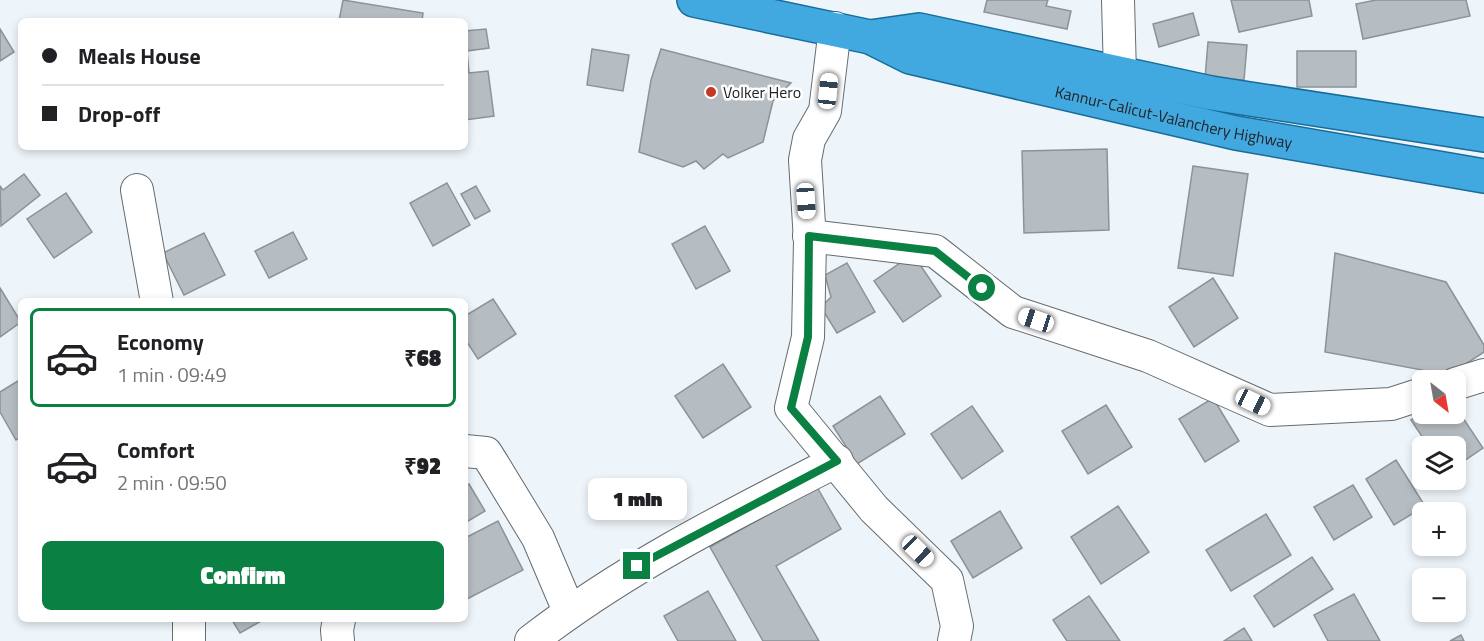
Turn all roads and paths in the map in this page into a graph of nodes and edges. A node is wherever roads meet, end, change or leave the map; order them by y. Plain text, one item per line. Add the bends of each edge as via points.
1 (694, 0) edge
2 (1119, 0) edge
3 (835, 28) junction
4 (870, 37) junction
5 (1120, 74) junction
6 (1121, 106) junction
7 (1484, 135) edge
8 (1484, 176) edge
9 (137, 190) dead end
10 (809, 236) junction
11 (156, 298) edge
12 (1484, 375) edge
13 (1466, 381) edge
14 (1412, 397) edge
15 (468, 451) edge
16 (837, 461) junction
17 (569, 611) junction
18 (189, 622) edge
19 (339, 622) edge
20 (189, 641) edge
21 (338, 641) edge
22 (531, 641) edge
23 (954, 641) edge

1 - 3 highway, Kannur-Calicut-Valanchery Highway
2 - 5 street
3 - 4 highway, Kannur-Calicut-Valanchery Highway
3 - 10 street via 825,111 809,139 805,160
4 - 5 highway, Kannur-Calicut-Valanchery Highway via 919,30
4 - 6 highway, Kannur-Calicut-Valanchery Highway via 910,57
5 - 6 highway
5 - 7 highway, Kannur-Calicut-Valanchery Highway via 1298,108
6 - 8 highway, Kannur-Calicut-Valanchery Highway via 1236,133
9 - 11 street
10 - 14 street via 935,251 1013,312 1148,356 1270,410 1391,404
10 - 16 street via 808,337 791,408
12 - 13 street
15 - 17 street via 486,453 494,464 538,538
16 - 17 street via 637,566
16 - 23 street via 874,509 947,580 957,626
17 - 22 street
18 - 20 street
19 - 21 street

